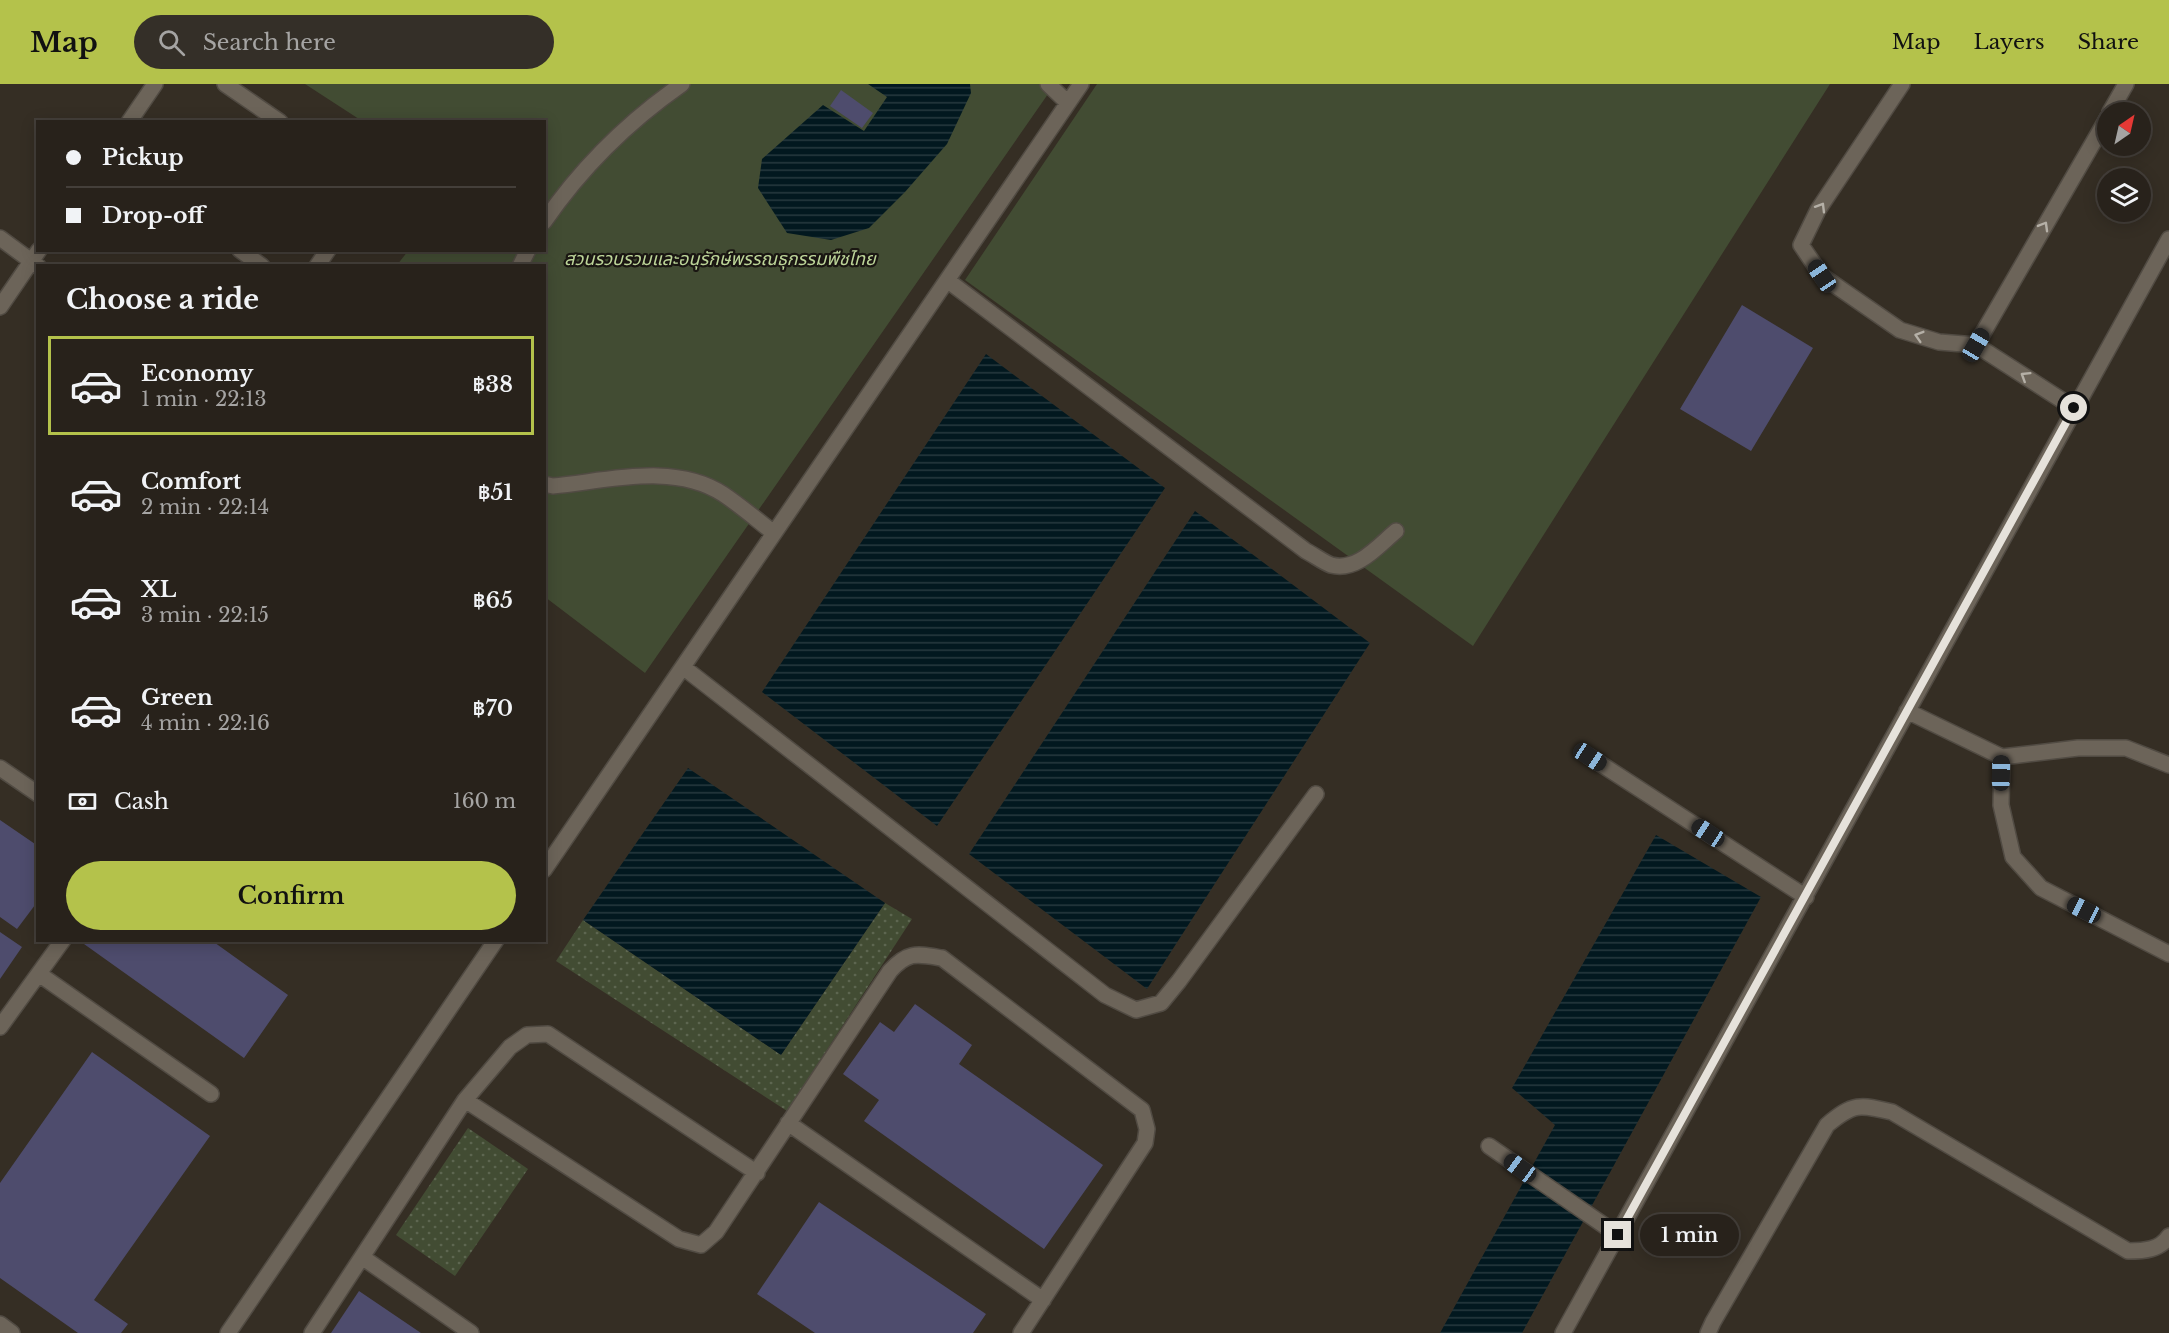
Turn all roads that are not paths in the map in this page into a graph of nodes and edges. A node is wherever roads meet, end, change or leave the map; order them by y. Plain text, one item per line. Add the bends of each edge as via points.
1 (155, 84) edge
2 (225, 84) edge
3 (682, 84) edge
4 (1048, 84) edge
5 (1081, 84) edge
6 (1902, 84) edge
7 (2126, 84) edge
8 (2116, 102) edge
9 (1068, 103) junction
10 (130, 120) edge
11 (277, 120) edge
12 (2097, 136) edge
13 (546, 219) edge
14 (0, 238) edge
15 (2169, 238) edge
16 (243, 252) edge
17 (36, 259) edge
18 (259, 264) edge
19 (947, 280) junction
20 (0, 307) edge
21 (1976, 345) junction
22 (2074, 408) junction
23 (546, 484) edge
24 (1396, 531) dead end
25 (774, 533) junction
26 (683, 667) junction
27 (1907, 711) junction
28 (1590, 757) dead end
29 (2002, 757) junction
30 (2169, 765) edge
31 (0, 768) edge
32 (36, 793) edge
33 (1316, 794) dead end
34 (546, 867) edge
35 (1806, 897) junction
36 (62, 942) edge
37 (495, 942) edge
38 (2169, 954) edge
39 (39, 974) junction
40 (0, 1027) edge
41 (211, 1094) dead end
42 (465, 1100) junction
43 (788, 1123) junction
44 (1489, 1146) dead end
45 (756, 1173) junction
46 (1618, 1235) junction
47 (2169, 1236) edge
48 (362, 1257) junction
49 (1043, 1300) junction
50 (0, 1324) edge
51 (12, 1333) edge
52 (228, 1333) edge
53 (312, 1333) edge
54 (471, 1333) edge
55 (1021, 1333) edge
56 (1563, 1333) edge
57 (1708, 1333) edge

1 - 10 street
2 - 11 street
3 - 13 street via 602,151
4 - 9 street
5 - 9 street
21 -> 6 street via 1939,342 1900,330 1822,276 1801,245 1818,210
7 - 8 street
9 - 19 street
21 -> 12 street
14 - 17 street
15 - 22 street
16 - 18 street
17 - 20 street
19 - 24 street via 1306,551 1330,564 1347,566 1360,561
19 - 25 street
22 -> 21 street
22 - 27 street
23 - 25 street via 678,476 722,493
25 - 26 street
26 - 33 street via 1105,995 1136,1010 1161,1003
26 - 34 street
27 - 29 street
27 - 35 street
28 - 35 street
29 - 30 street via 2078,748 2126,748
29 - 38 street via 2001,805 2013,856 2042,888
31 - 32 street
35 - 46 street
36 - 39 street
37 - 52 street
39 - 40 street
39 - 41 street
42 - 45 street via 510,1047 527,1035 548,1034
42 - 45 street via 679,1239 701,1245 717,1232
42 - 48 street
43 - 45 street
43 - 49 street
43 - 49 street via 902,958 942,958 1142,1110 1147,1129 1145,1143
44 - 46 street
46 - 56 street
47 - 57 street via 2150,1250 2128,1251 1892,1112 1865,1105 1844,1111 1827,1125
48 - 53 street
48 - 54 street
49 - 55 street
50 - 51 street

